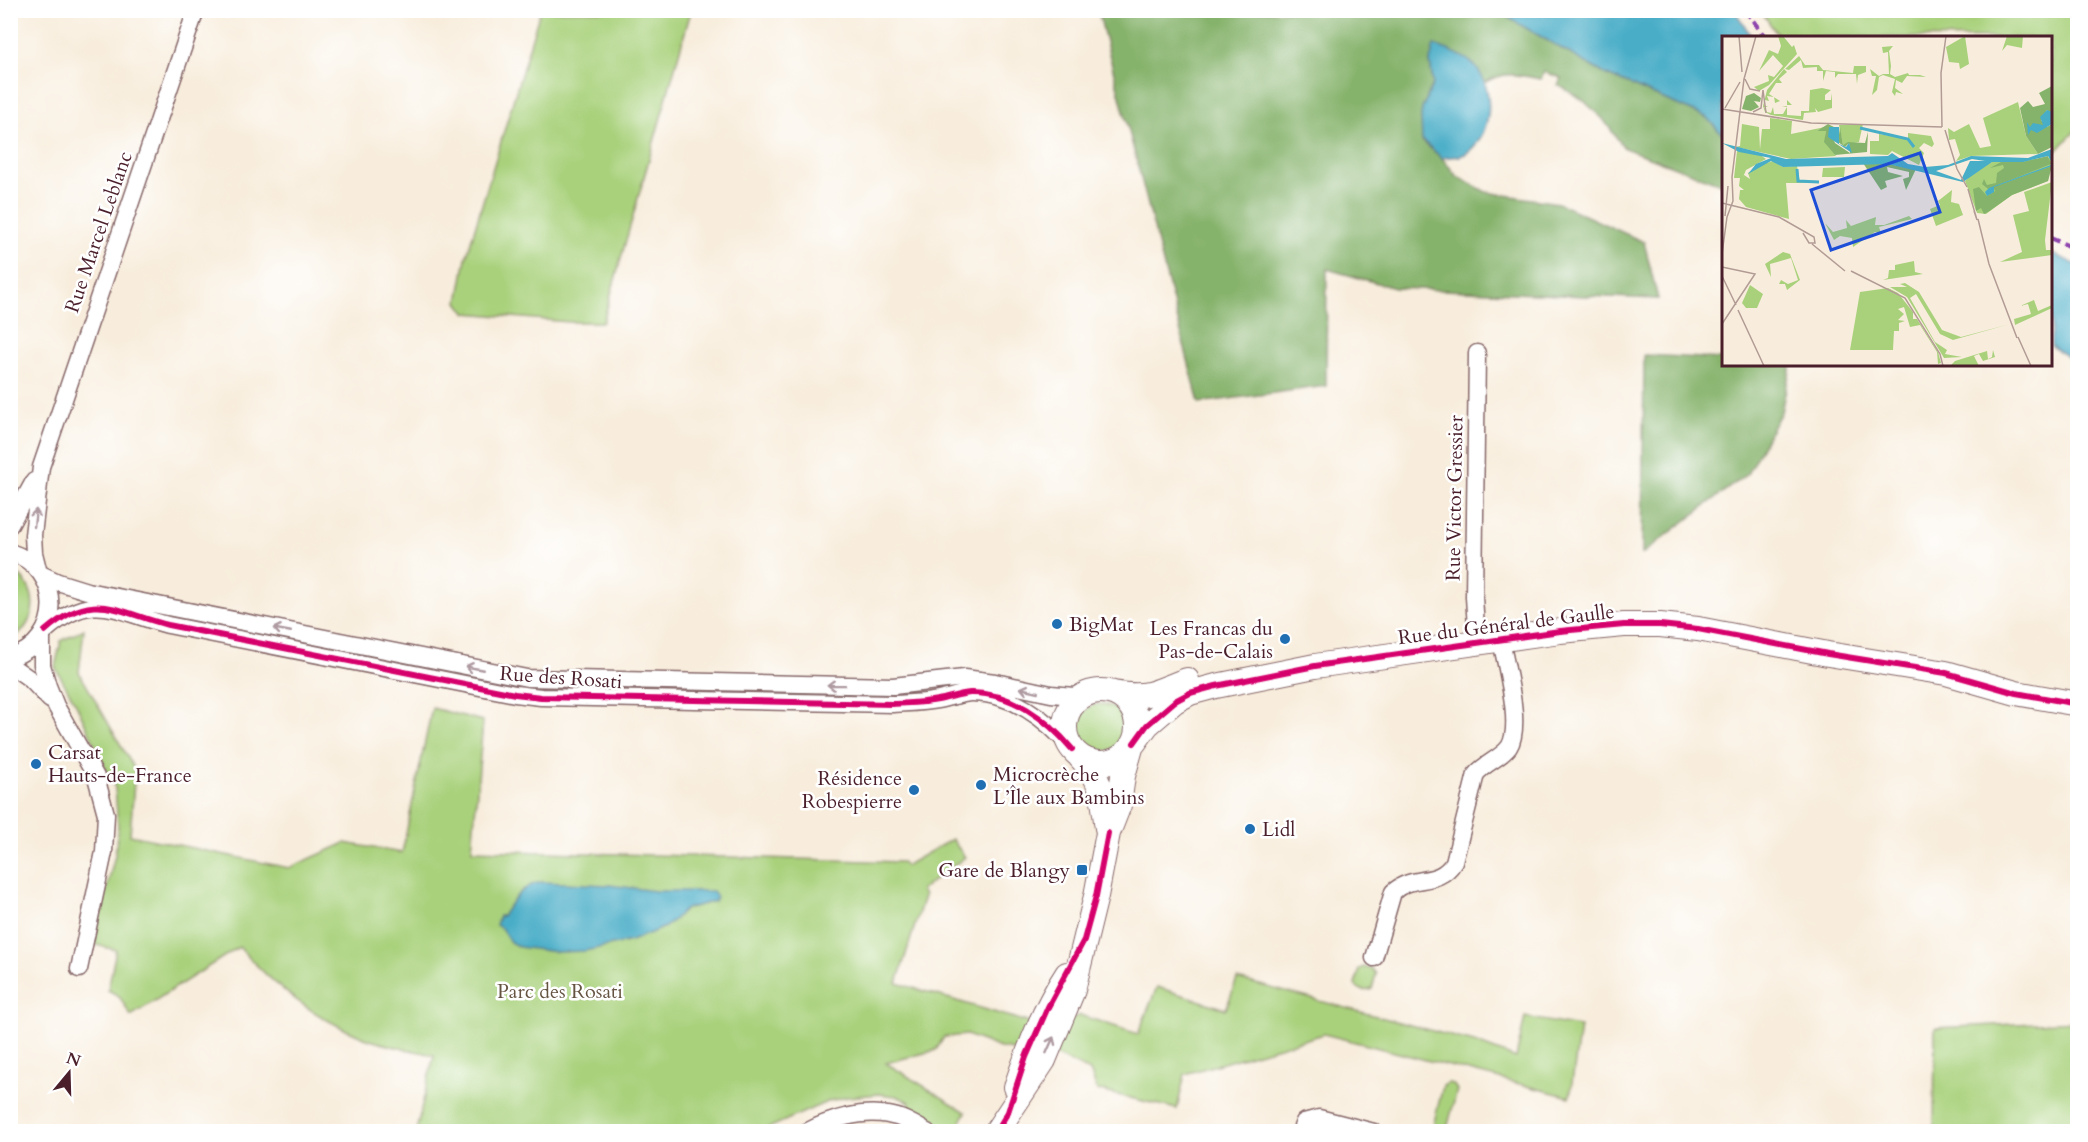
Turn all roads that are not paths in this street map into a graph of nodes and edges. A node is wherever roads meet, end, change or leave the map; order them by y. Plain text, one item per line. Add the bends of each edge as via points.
1 (196, 10) edge
2 (1477, 353) dead end
3 (41, 466) junction
4 (10, 525) edge
5 (10, 552) edge
6 (40, 572) junction
7 (43, 633) junction
8 (1501, 639) junction
9 (1477, 643) junction
10 (10, 658) edge
11 (10, 665) edge
12 (1290, 670) junction
13 (1113, 693) junction
14 (1087, 694) junction
15 (2078, 704) edge
16 (56, 706) junction
17 (1133, 745) junction
18 (1076, 753) junction
19 (1108, 833) junction
20 (1374, 958) dead end
21 (79, 969) dead end
22 (1002, 1122) edge
23 (806, 1131) edge
24 (927, 1131) edge
25 (1300, 1131) edge
26 (1374, 1131) edge

1 - 3 street, Rue Marcel Leblanc
2 - 9 street, Rue Victor Gressier
3 - 4 street, Rue Marcel Leblanc
6 -> 3 street, Rue Marcel Leblanc via 33,535
5 - 6 street, Rue des Rosati
6 - 7 street, Rue Marcel Leblanc via 51,602
14 -> 6 street, Rue des Rosati via 1051,694 964,678 893,686 527,678 87,591
7 - 10 street, Rue des Rosati via 29,649
7 - 16 street, Rue Marcel Leblanc via 42,665
7 - 18 street, Rue des Rosati via 76,610 104,606 168,626 541,697 893,704 979,694 1006,700 1036,714
8 - 9 street, Rue du Général de Gaulle
8 - 15 street, Rue du Général de Gaulle via 1605,626 1678,627 1946,673 2016,693
8 - 20 street via 1515,715 1514,737 1504,752 1476,774 1450,869 1435,879 1407,882 1393,892
9 - 12 street, Rue du Général de Gaulle
11 - 16 street
12 - 13 street, Rue du Général de Gaulle via 1203,676 1150,695
12 - 17 street, Rue du Général de Gaulle via 1182,697 1153,720
13 - 14 street
13 - 17 street via 1134,711 1137,727
14 - 18 street via 1077,700 1067,715 1065,732
16 - 21 street via 96,777 106,814 104,852
17 - 18 street via 1119,759 1108,763 1096,763
17 - 19 street
18 - 19 street via 1101,786
19 - 22 street via 1073,990 1038,1071
23 - 24 street via 845,1117 877,1113 907,1120
25 - 26 street via 1304,1122 1319,1118

